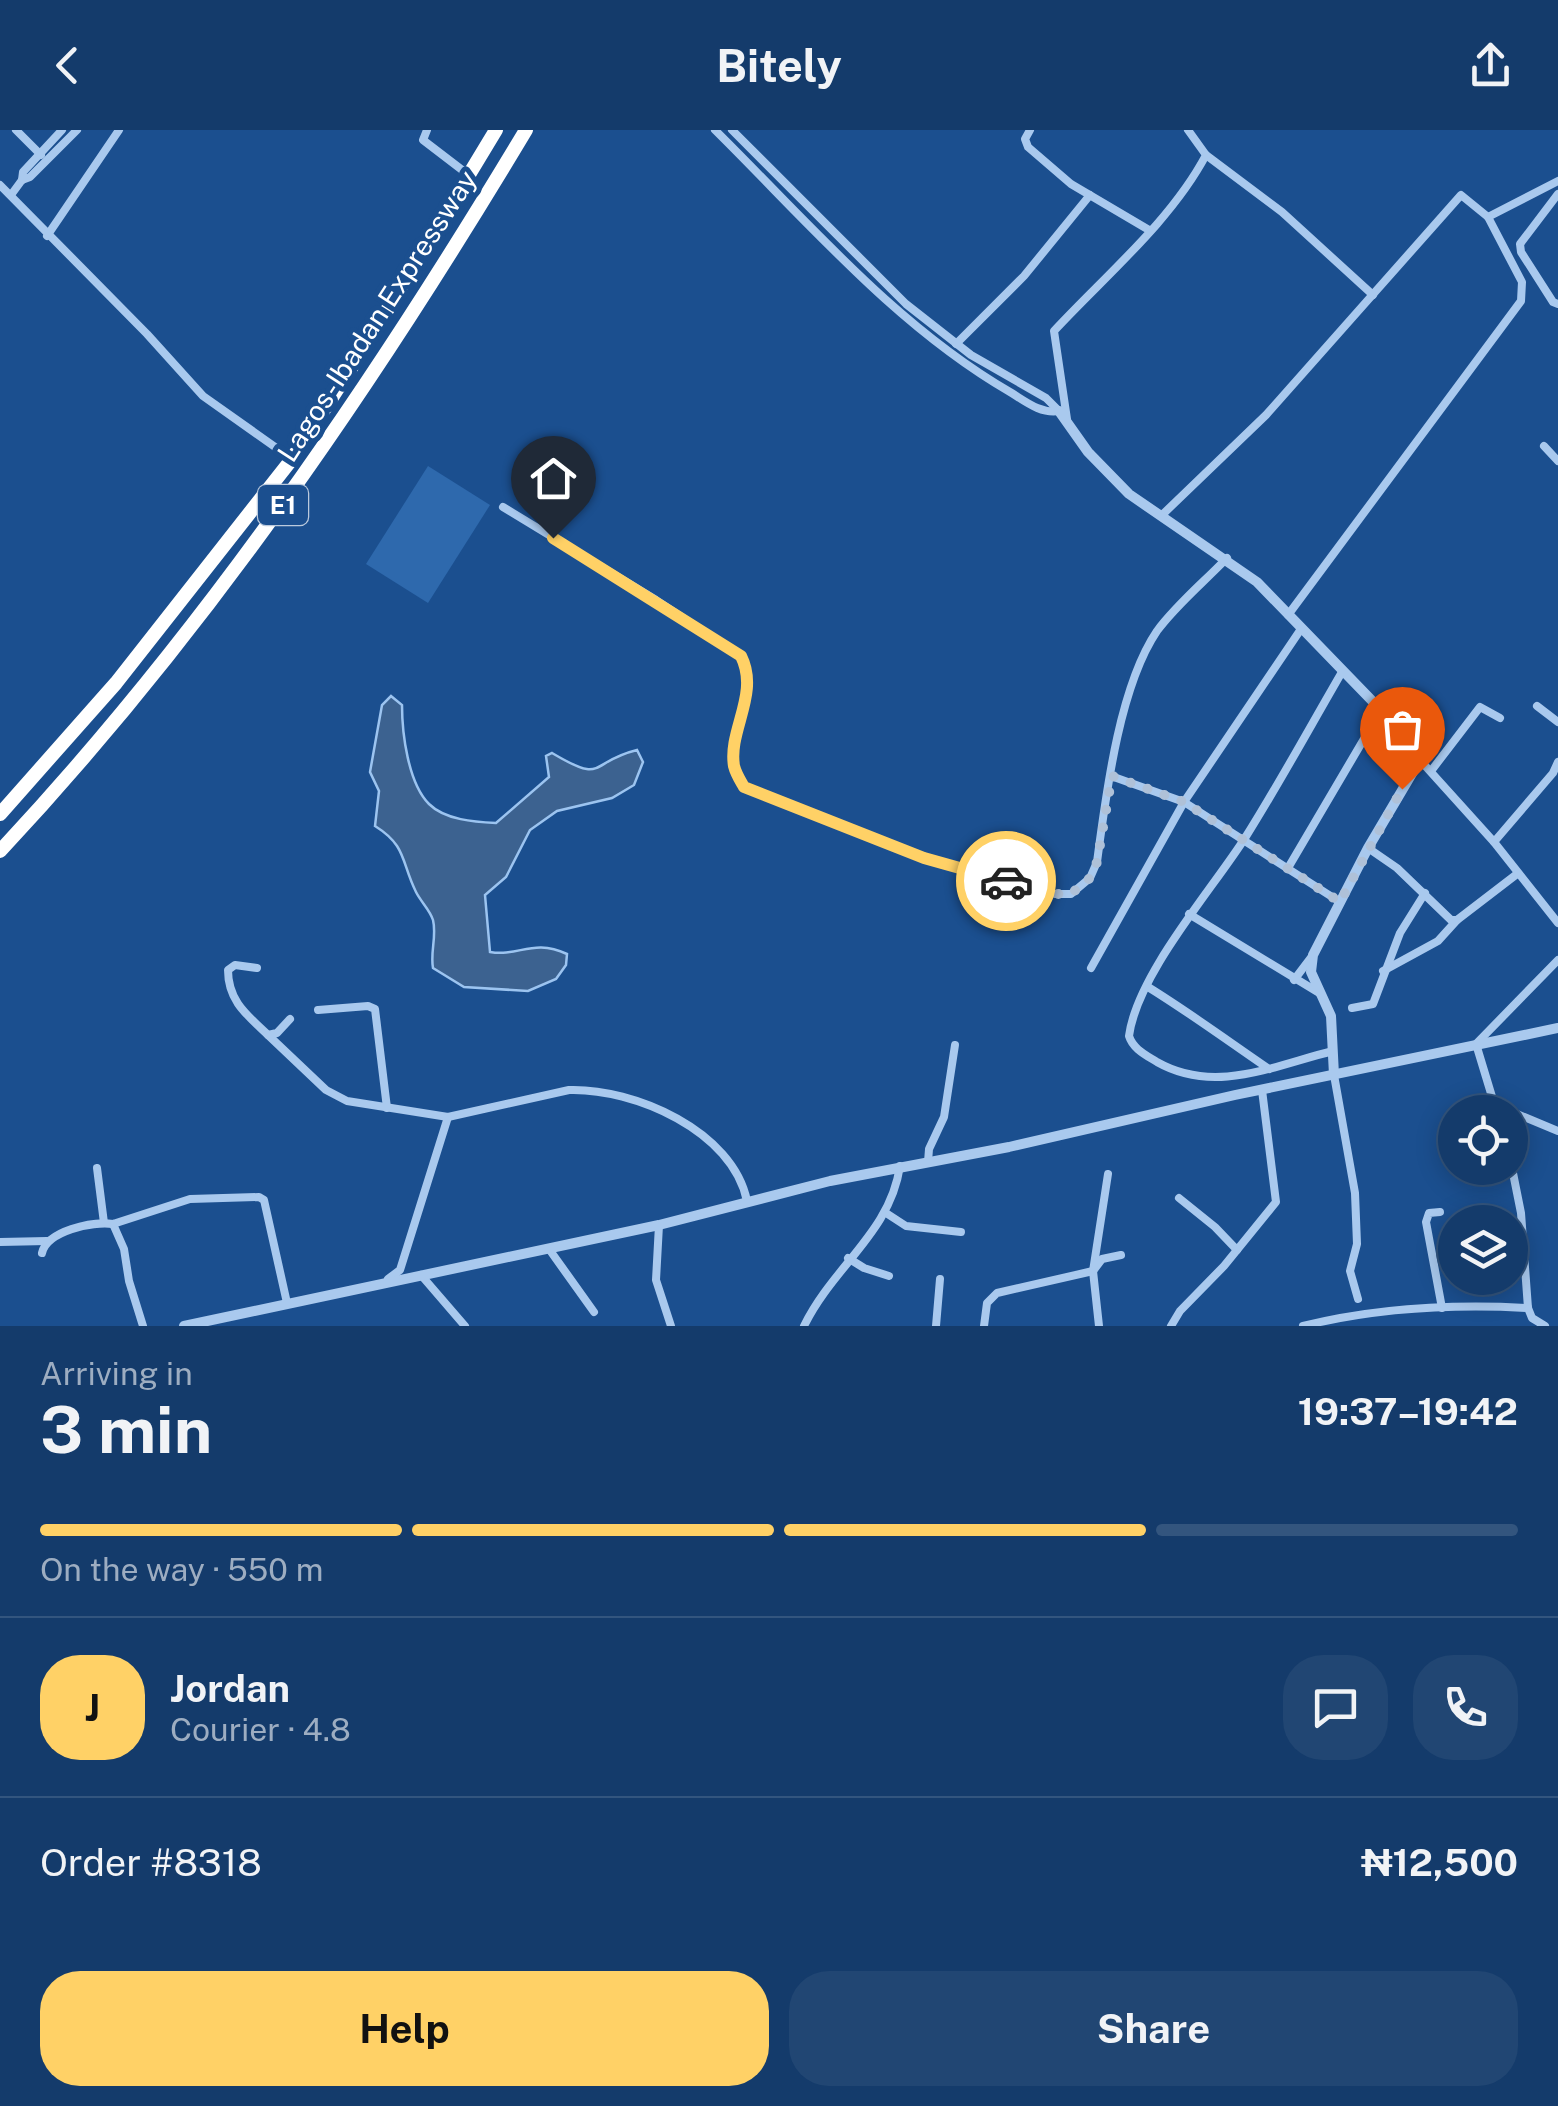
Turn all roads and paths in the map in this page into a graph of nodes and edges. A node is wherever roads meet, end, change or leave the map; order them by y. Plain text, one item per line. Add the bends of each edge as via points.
1 (16, 130) edge
2 (62, 130) edge
3 (77, 130) edge
4 (120, 130) edge
5 (427, 130) edge
6 (496, 130) edge
7 (526, 130) edge
8 (716, 130) edge
9 (732, 130) edge
10 (1030, 130) edge
11 (1188, 130) edge
12 (1206, 155) junction
13 (43, 157) junction
14 (471, 176) junction
15 (1558, 182) edge
16 (0, 185) edge
17 (1558, 194) edge
18 (11, 195) junction
19 (1090, 195) junction
20 (1488, 217) junction
21 (1150, 230) junction
22 (48, 236) junction
23 (1373, 295) junction
24 (1558, 304) edge
25 (956, 344) junction
26 (1063, 415) junction
27 (1544, 446) dead end
28 (292, 459) junction
29 (1558, 461) edge
30 (503, 508) dead end
31 (1161, 516) junction
32 (1227, 558) junction
33 (1288, 615) junction
34 (1301, 629) junction
35 (1342, 672) junction
36 (1537, 706) dead end
37 (1381, 710) junction
38 (1500, 718) dead end
39 (1558, 722) edge
40 (1420, 760) junction
41 (1558, 762) edge
42 (1432, 771) junction
43 (1112, 776) junction
44 (1184, 802) junction
45 (0, 814) edge
46 (1243, 840) junction
47 (1494, 842) junction
48 (1368, 848) junction
49 (0, 851) edge
50 (1288, 868) junction
51 (1517, 874) junction
52 (1424, 893) junction
53 (1340, 902) junction
54 (1189, 914) junction
55 (1456, 920) junction
56 (1558, 923) edge
57 (1312, 955) junction
58 (1558, 960) edge
59 (257, 968) dead end
60 (1091, 968) dead end
61 (1383, 972) junction
62 (1294, 980) junction
63 (1148, 986) junction
64 (1325, 996) junction
65 (1352, 1008) dead end
66 (318, 1010) dead end
67 (290, 1019) dead end
68 (1558, 1028) edge
69 (268, 1035) junction
70 (1476, 1044) junction
71 (956, 1045) dead end
72 (1333, 1051) junction
73 (1269, 1069) junction
74 (1334, 1075) junction
75 (1262, 1090) junction
76 (1492, 1095) edge
77 (387, 1108) junction
78 (448, 1118) junction
79 (1528, 1119) edge
80 (1558, 1132) edge
81 (928, 1162) junction
82 (900, 1166) junction
83 (97, 1168) dead end
84 (1108, 1174) dead end
85 (1515, 1185) edge
86 (1179, 1198) dead end
87 (747, 1202) junction
88 (1438, 1212) edge
89 (886, 1213) junction
90 (109, 1223) junction
91 (659, 1225) junction
92 (962, 1232) dead end
93 (46, 1241) junction
94 (0, 1242) edge
95 (549, 1249) junction
96 (1237, 1250) junction
97 (42, 1253) dead end
98 (1121, 1255) dead end
99 (848, 1258) junction
100 (1092, 1270) junction
101 (421, 1275) junction
102 (889, 1276) dead end
103 (940, 1279) dead end
104 (381, 1283) junction
105 (1438, 1286) edge
106 (1440, 1295) edge
107 (1358, 1299) dead end
108 (288, 1302) junction
109 (1442, 1308) junction
110 (594, 1312) dead end
111 (1531, 1317) edge
112 (1350, 1321) edge
113 (144, 1326) edge
114 (184, 1326) edge
115 (464, 1326) edge
116 (671, 1326) edge
117 (804, 1326) edge
118 (936, 1326) edge
119 (984, 1326) edge
120 (1099, 1326) edge
121 (1170, 1326) edge
122 (1303, 1326) edge
123 (1545, 1326) edge

1 - 13 street
2 - 13 street
3 - 13 street
4 - 22 street
5 - 14 street via 423,140
6 - 14 highway, Lagos-Ibadan Expressway / E1
7 - 49 highway, Lagos-Ibadan Expressway / E1 via 320,454 136,695
8 - 26 street via 935,342 1040,410
9 - 25 street via 906,304
10 - 19 street via 1028,147
11 - 12 street
12 - 21 street
12 - 23 street via 1282,212
13 - 18 street
14 - 28 highway, Lagos-Ibadan Expressway / E1
15 - 20 street
16 - 18 street
17 - 24 street via 1520,244
18 - 22 street
19 - 21 street
19 - 25 street via 1024,276
20 - 23 street via 1462,195
20 - 33 street via 1522,282 1521,301
21 - 26 street via 1054,331
22 - 28 street via 203,396
23 - 31 street via 1266,415
25 - 26 street
26 - 31 street via 1106,473
27 - 29 street
28 - 45 highway, Lagos-Ibadan Expressway / E1 via 116,683
30 - 43 street via 741,656 746,694 733,761 744,787 754,792 924,858 1071,894 1097,862
31 - 32 street
32 - 33 street
32 - 43 street via 1160,627 1145,652
33 - 34 street
34 - 35 street
34 - 44 street
35 - 37 street
35 - 46 street
36 - 39 street
37 - 40 street
37 - 50 street
38 - 42 street via 1480,707
40 - 42 street
40 - 48 street
41 - 47 street
42 - 47 street
43 - 44 street
44 - 46 street
44 - 60 street
46 - 50 street
46 - 54 street
47 - 51 street
48 - 52 street
48 - 53 street
50 - 53 street
51 - 55 street
51 - 56 street
52 - 55 street
52 - 61 street
53 - 57 street
54 - 62 street
54 - 63 street
55 - 61 street via 1438,941
57 - 62 street
57 - 64 street via 1312,972
58 - 70 street
59 - 69 street via 235,965 228,983 237,1006
61 - 65 street via 1373,1004
62 - 64 street
63 - 73 street
63 - 73 street via 1129,1036 1133,1046 1165,1066 1228,1080
64 - 72 street
66 - 77 street via 374,1008
67 - 69 street
68 - 70 street
69 - 77 street via 337,1098
70 - 74 street
70 - 76 street
71 - 81 street via 944,1117
72 - 73 street
72 - 74 street
74 - 75 street
74 - 107 street via 1356,1194 1350,1271
75 - 81 street
75 - 96 street via 1276,1200
77 - 78 street
78 - 87 street via 568,1090 662,1108 716,1150 739,1176
78 - 104 street via 400,1270
79 - 80 street
81 - 82 street
82 - 87 street
82 - 89 street
83 - 90 street
84 - 100 street
85 - 111 street
86 - 96 street
87 - 91 street
88 - 105 street via 1426,1222
89 - 92 street via 906,1226
89 - 99 street
90 - 93 street
90 - 108 street via 190,1199 259,1197
90 - 113 street via 124,1249
91 - 95 street
91 - 116 street via 656,1280
93 - 94 street
93 - 97 street
95 - 101 street
95 - 110 street
96 - 121 street
98 - 100 street
99 - 102 street
99 - 117 street
100 - 119 street via 997,1293 987,1303
100 - 120 street
101 - 104 street
101 - 115 street
103 - 118 street
104 - 108 street
106 - 109 street
108 - 114 street
109 - 111 street via 1506,1305
109 - 112 street
111 - 123 street
112 - 122 street

